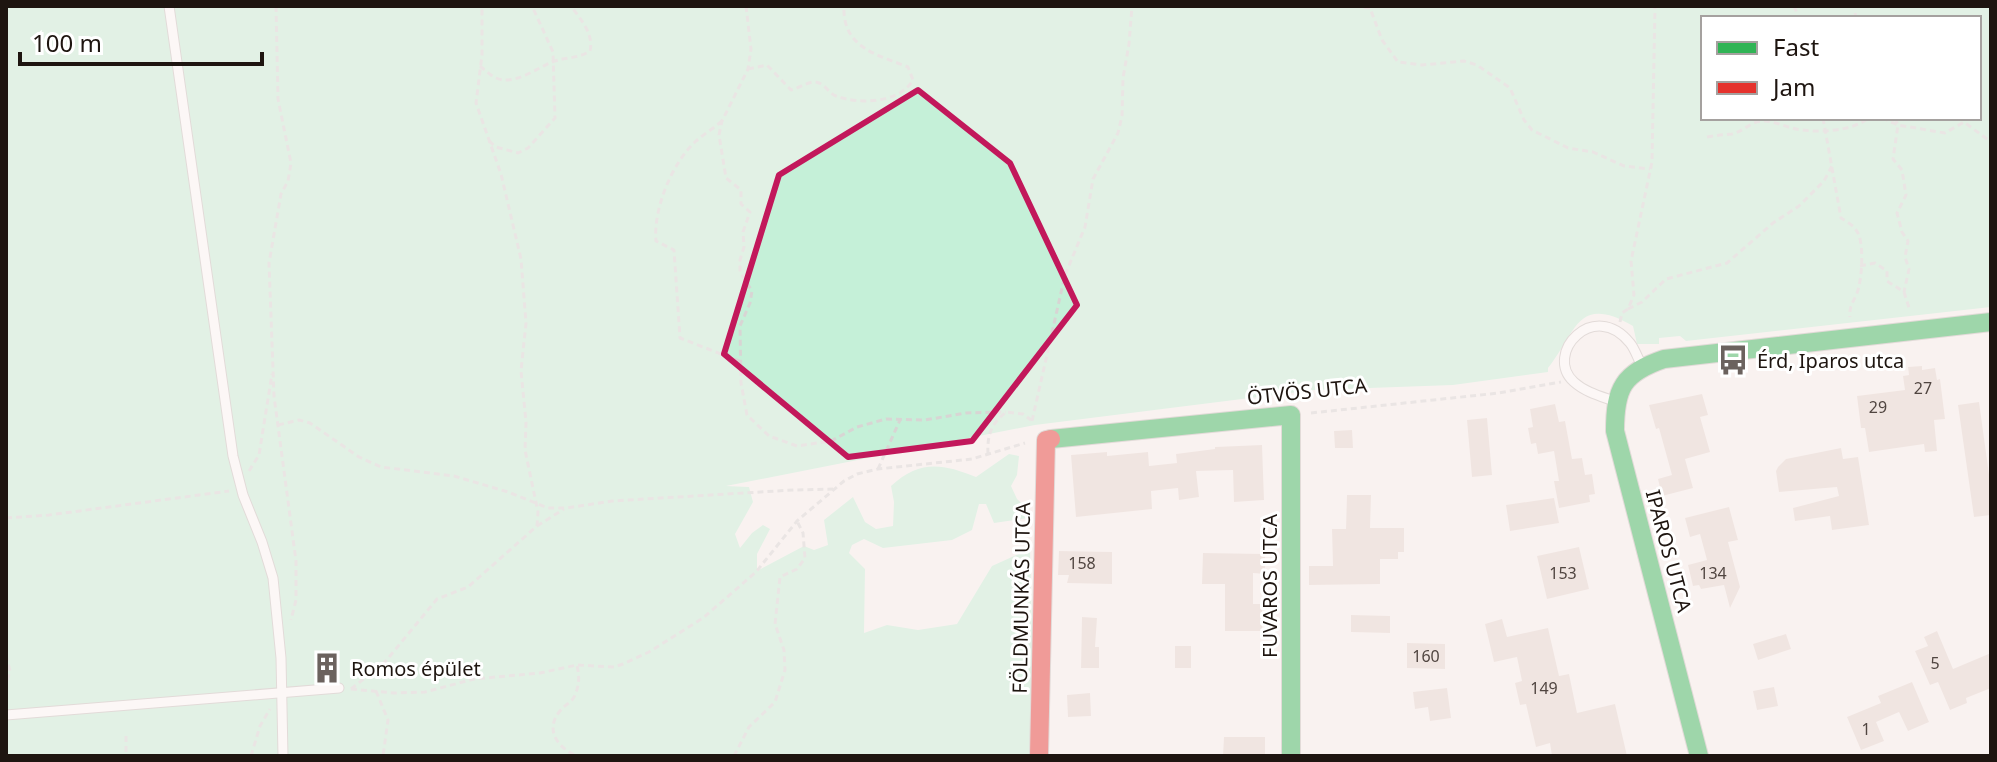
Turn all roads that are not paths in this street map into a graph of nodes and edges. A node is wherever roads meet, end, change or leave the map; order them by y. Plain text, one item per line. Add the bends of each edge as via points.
1 (169, 6) edge
2 (1991, 322) edge
3 (1642, 366) junction
4 (1614, 401) junction
5 (1291, 415) joint
6 (1042, 441) joint
7 (339, 688) road end
8 (280, 692) junction
9 (6, 715) edge
10 (283, 756) edge
11 (1039, 756) edge
12 (1291, 756) edge
13 (1699, 756) edge

1 - 8 lane via 233,456 273,578
2 - 3 street via 1664,359
3 - 4 street via 1620,387
3 - 4 lane via 1631,343 1619,333 1587,326 1576,333 1565,363 1571,380
4 - 13 street, IPAROS UTCA via 1615,431
5 - 6 street, ÖTVÖS UTCA
5 - 12 street, FUVAROS UTCA
6 - 11 street, FÖLDMUNKÁS UTCA
7 - 8 lane
8 - 9 lane
8 - 10 lane

